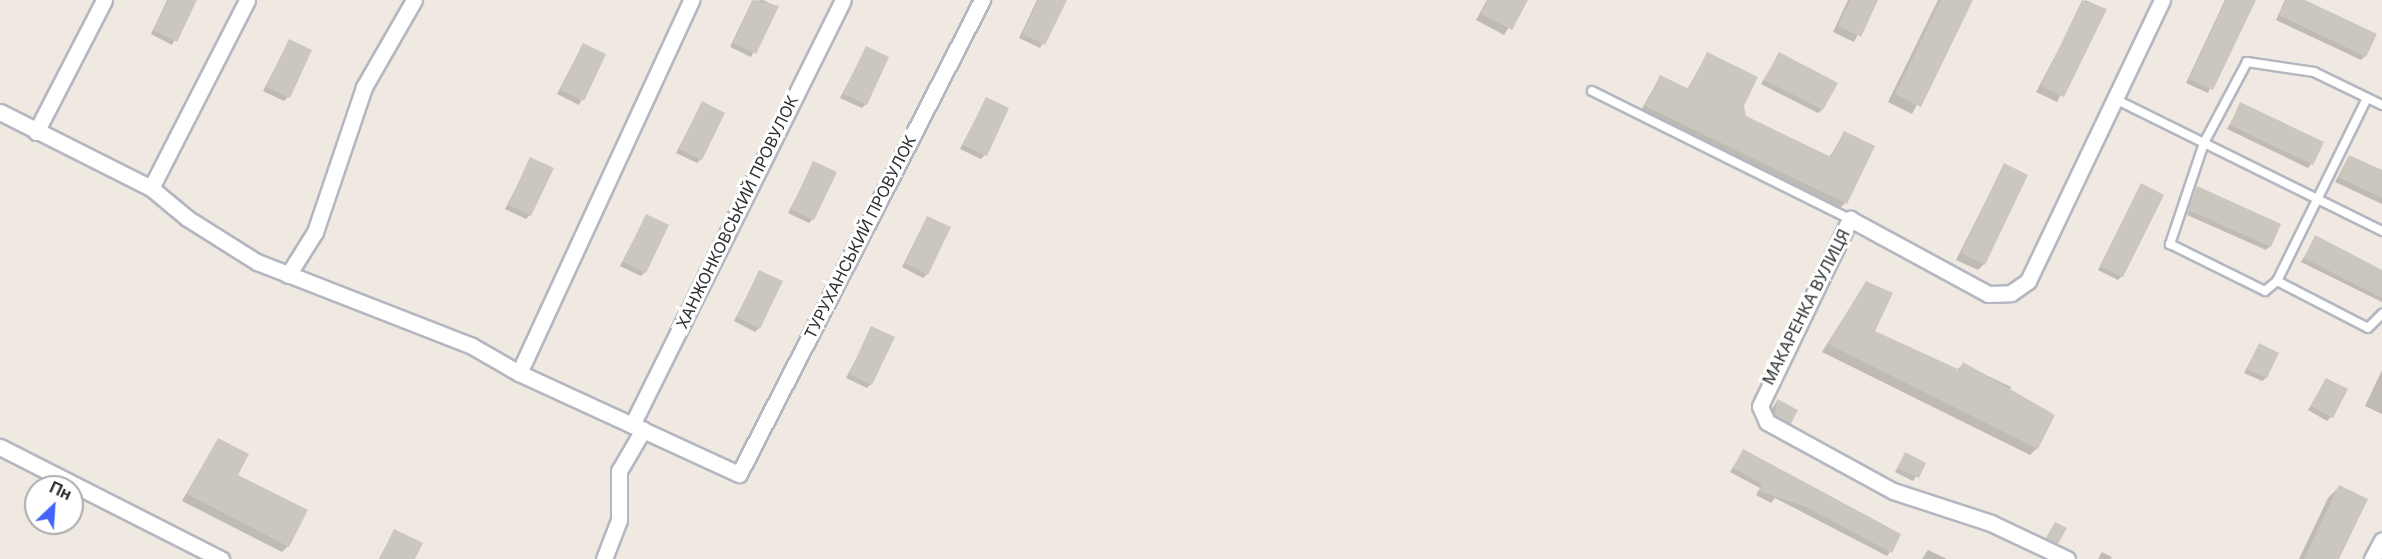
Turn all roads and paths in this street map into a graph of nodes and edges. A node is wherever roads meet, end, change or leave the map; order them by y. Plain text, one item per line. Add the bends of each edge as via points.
1 (104, 0) edge
2 (247, 0) edge
3 (414, 0) edge
4 (691, 0) edge
5 (843, 0) edge
6 (982, 0) edge
7 (2162, 0) edge
8 (1592, 92) dead end
9 (2367, 98) junction
10 (2115, 99) junction
11 (2382, 105) edge
12 (0, 112) edge
13 (36, 132) junction
14 (2204, 143) junction
15 (151, 188) junction
16 (2317, 199) junction
17 (1850, 219) junction
18 (2382, 231) edge
19 (288, 275) junction
20 (2277, 281) junction
21 (2382, 314) edge
22 (519, 373) junction
23 (637, 427) junction
24 (0, 447) edge
25 (2382, 540) edge
26 (221, 559) edge
27 (604, 559) edge
28 (2067, 559) edge
29 (2372, 559) edge

1 - 13 street
2 - 15 street
3 - 19 street via 364,87 315,232
4 - 22 street
5 - 23 street, ХАНЖОНКОВСЬКИЙ ПРОВУЛОК
6 - 23 street, ТУРУХАНСЬКИЙ ПРОВУЛОК via 739,474
7 - 10 street
8 - 17 lane
9 - 11 lane
9 - 14 lane via 2314,72 2247,62
9 - 16 lane
10 - 14 lane
10 - 17 street via 2028,281 2011,293 1989,294
12 - 13 street
13 - 15 street
14 - 16 lane
14 - 20 lane via 2170,244 2265,291
15 - 19 street via 187,218
16 - 18 lane
16 - 20 lane
17 - 28 street, МАКАРЕНКА ВУЛИЦЯ via 1764,389 1760,406 1767,422 1893,491 1991,523
19 - 22 street via 472,346
20 - 21 lane via 2368,328
22 - 23 street
23 - 27 street, ХАНЖОНКОВСЬКИЙ ПРОВУЛОК via 619,471 619,519
24 - 26 street
25 - 29 street

